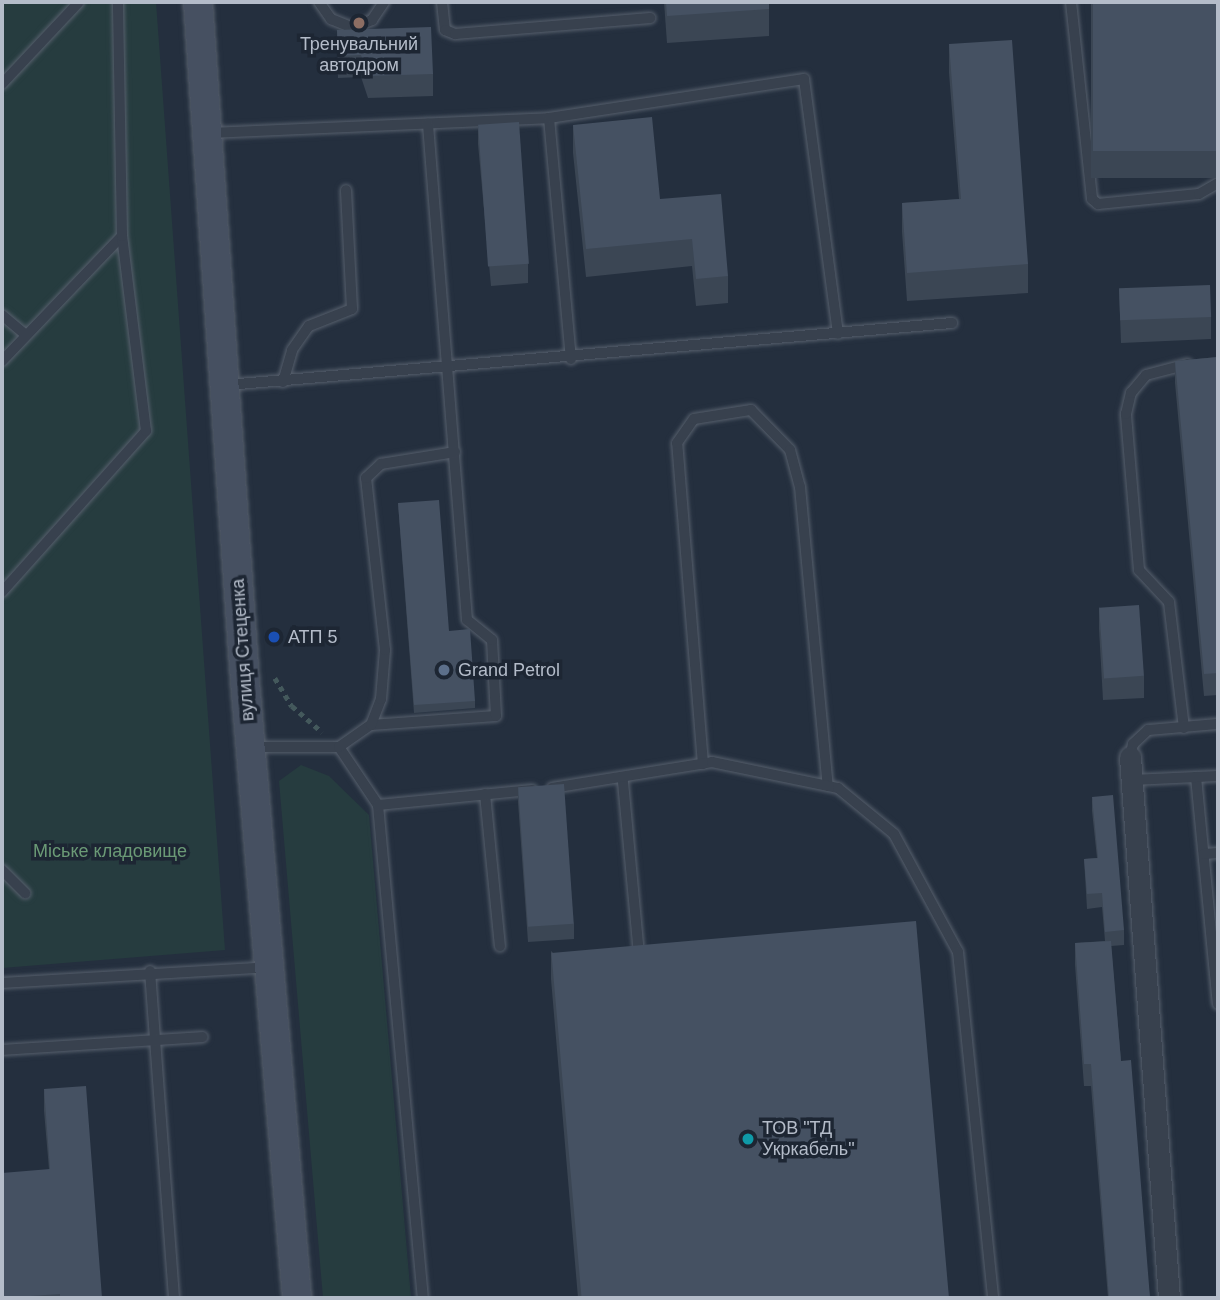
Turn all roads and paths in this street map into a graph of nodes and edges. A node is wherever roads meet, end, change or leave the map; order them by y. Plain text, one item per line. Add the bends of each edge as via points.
1 (79, 2) edge
2 (118, 2) edge
3 (198, 2) edge
4 (319, 2) edge
5 (384, 2) edge
6 (442, 2) edge
7 (1071, 2) edge
8 (650, 18) dead end
9 (2, 84) edge
10 (549, 118) junction
11 (428, 124) junction
12 (208, 133) junction
13 (1218, 183) edge
14 (346, 190) dead end
15 (122, 236) junction
16 (2, 315) edge
17 (952, 323) dead end
18 (25, 334) junction
19 (838, 334) junction
20 (571, 359) junction
21 (2, 361) edge
22 (1197, 362) edge
23 (450, 370) junction
24 (283, 382) junction
25 (224, 386) junction
26 (455, 452) junction
27 (2, 592) edge
28 (275, 678) dead end
29 (1218, 724) edge
30 (371, 725) junction
31 (1184, 728) junction
32 (251, 747) junction
33 (339, 747) junction
34 (1130, 757) joint
35 (703, 764) junction
36 (1218, 776) edge
37 (1196, 777) junction
38 (1132, 780) junction
39 (623, 782) junction
40 (828, 786) junction
41 (485, 794) junction
42 (378, 805) junction
43 (1218, 853) edge
44 (1204, 854) junction
45 (2, 870) edge
46 (26, 893) dead end
47 (1214, 922) edge
48 (500, 946) dead end
49 (640, 961) edge
50 (271, 967) junction
51 (150, 971) junction
52 (2, 983) edge
53 (1217, 988) edge
54 (1218, 1004) edge
55 (203, 1037) dead end
56 (153, 1038) junction
57 (2, 1050) edge
58 (174, 1298) edge
59 (297, 1298) edge
60 (423, 1298) edge
61 (993, 1298) edge
62 (1169, 1298) edge

1 - 9 lane
2 - 15 lane
3 - 12 main road, вулиця Стеценка
4 - 5 lane via 331,19 353,28 372,20
6 - 8 lane via 445,30 455,34
7 - 13 lane via 1092,199 1098,204 1199,194
10 - 11 lane
10 - 19 lane via 804,79
10 - 20 lane
11 - 12 lane
11 - 23 lane
12 - 25 main road, вулиця Стеценка
14 - 24 lane via 352,309 309,326 292,350
15 - 18 lane
15 - 27 lane via 146,431
16 - 18 lane
17 - 19 lane
18 - 21 lane
19 - 20 lane
20 - 23 lane
22 - 31 lane via 1146,375 1131,393 1126,414 1139,570 1169,602
23 - 24 lane
23 - 26 lane
24 - 25 lane
25 - 32 main road, вулиця Стеценка
26 - 30 lane via 381,464 366,478 385,650
26 - 30 lane via 467,620 492,640 496,716
28 - 33 path via 292,706
29 - 31 lane
30 - 33 lane
31 - 34 lane via 1145,732
32 - 33 lane
32 - 50 main road, вулиця Стеценка
33 - 42 lane
34 - 38 street
35 - 39 lane
35 - 40 lane
35 - 40 lane via 677,443 694,419 751,410 790,450 800,487
36 - 37 lane
37 - 38 lane
37 - 44 lane
38 - 62 street
39 - 41 lane
39 - 49 lane
40 - 61 lane via 894,835 958,952
41 - 42 lane
41 - 48 lane
42 - 60 lane
43 - 44 lane
44 - 47 lane
45 - 46 lane
47 - 53 lane
50 - 51 lane
50 - 59 main road, вулиця Стеценка
51 - 52 lane
51 - 56 lane
53 - 54 lane
55 - 56 lane
56 - 57 lane
56 - 58 lane

